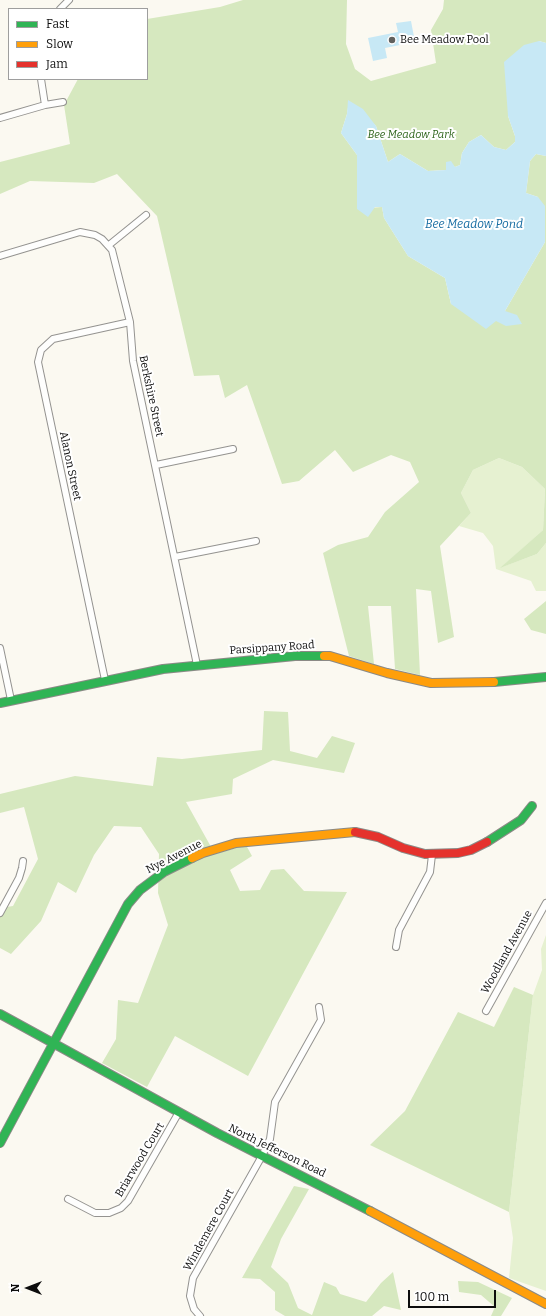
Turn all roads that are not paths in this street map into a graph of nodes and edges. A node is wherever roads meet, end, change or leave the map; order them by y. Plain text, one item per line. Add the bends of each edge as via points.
1 (69, 0) edge
2 (61, 8) edge
3 (41, 80) edge
4 (62, 102) dead end
5 (45, 105) junction
6 (0, 118) edge
7 (146, 215) dead end
8 (109, 245) junction
9 (0, 256) edge
10 (130, 322) junction
11 (232, 449) dead end
12 (156, 465) junction
13 (256, 541) dead end
14 (175, 557) junction
15 (0, 648) edge
16 (197, 665) junction
17 (546, 677) edge
18 (105, 680) junction
19 (11, 700) junction
20 (0, 703) edge
21 (532, 806) dead end
22 (432, 855) junction
23 (23, 861) dead end
24 (546, 903) edge
25 (0, 913) edge
26 (396, 947) dead end
27 (319, 1007) dead end
28 (486, 1011) dead end
29 (0, 1014) edge
30 (52, 1043) junction
31 (179, 1112) junction
32 (0, 1143) edge
33 (262, 1156) junction
34 (68, 1199) dead end
35 (546, 1304) edge
36 (200, 1316) edge

1 - 2 street
3 - 5 street
4 - 5 street
5 - 6 street
7 - 8 street
8 - 9 street via 96,235 80,232
8 - 10 street, Berkshire Street via 116,260
10 - 12 street, Berkshire Street via 133,361
10 - 18 street, Alanon Street via 53,339 42,350 38,362
11 - 12 street
12 - 14 street, Berkshire Street
13 - 14 street
14 - 16 street, Berkshire Street
15 - 19 street
16 - 17 street, Parsippany Road via 327,655 431,683 508,682
16 - 18 street, Parsippany Road
18 - 19 street, Parsippany Road
19 - 20 street, Parsippany Road
21 - 22 street, Nye Avenue via 520,820 483,845 458,853
22 - 26 street via 430,872 399,930
22 - 30 street, Nye Avenue via 355,832 236,843 203,853 170,869 147,883 128,904
23 - 25 street via 19,878
24 - 28 street, Woodland Avenue
27 - 33 street, Windemere Court via 321,1020 276,1102 270,1139
29 - 30 street, North Jefferson Road
30 - 31 street, North Jefferson Road
30 - 32 street, Nye Avenue
31 - 33 street, North Jefferson Road
31 - 34 street, Briarwood Court via 128,1201 121,1208 110,1213 95,1213
33 - 35 street, North Jefferson Road
33 - 36 street, Windemere Court via 193,1278 190,1296 194,1309

